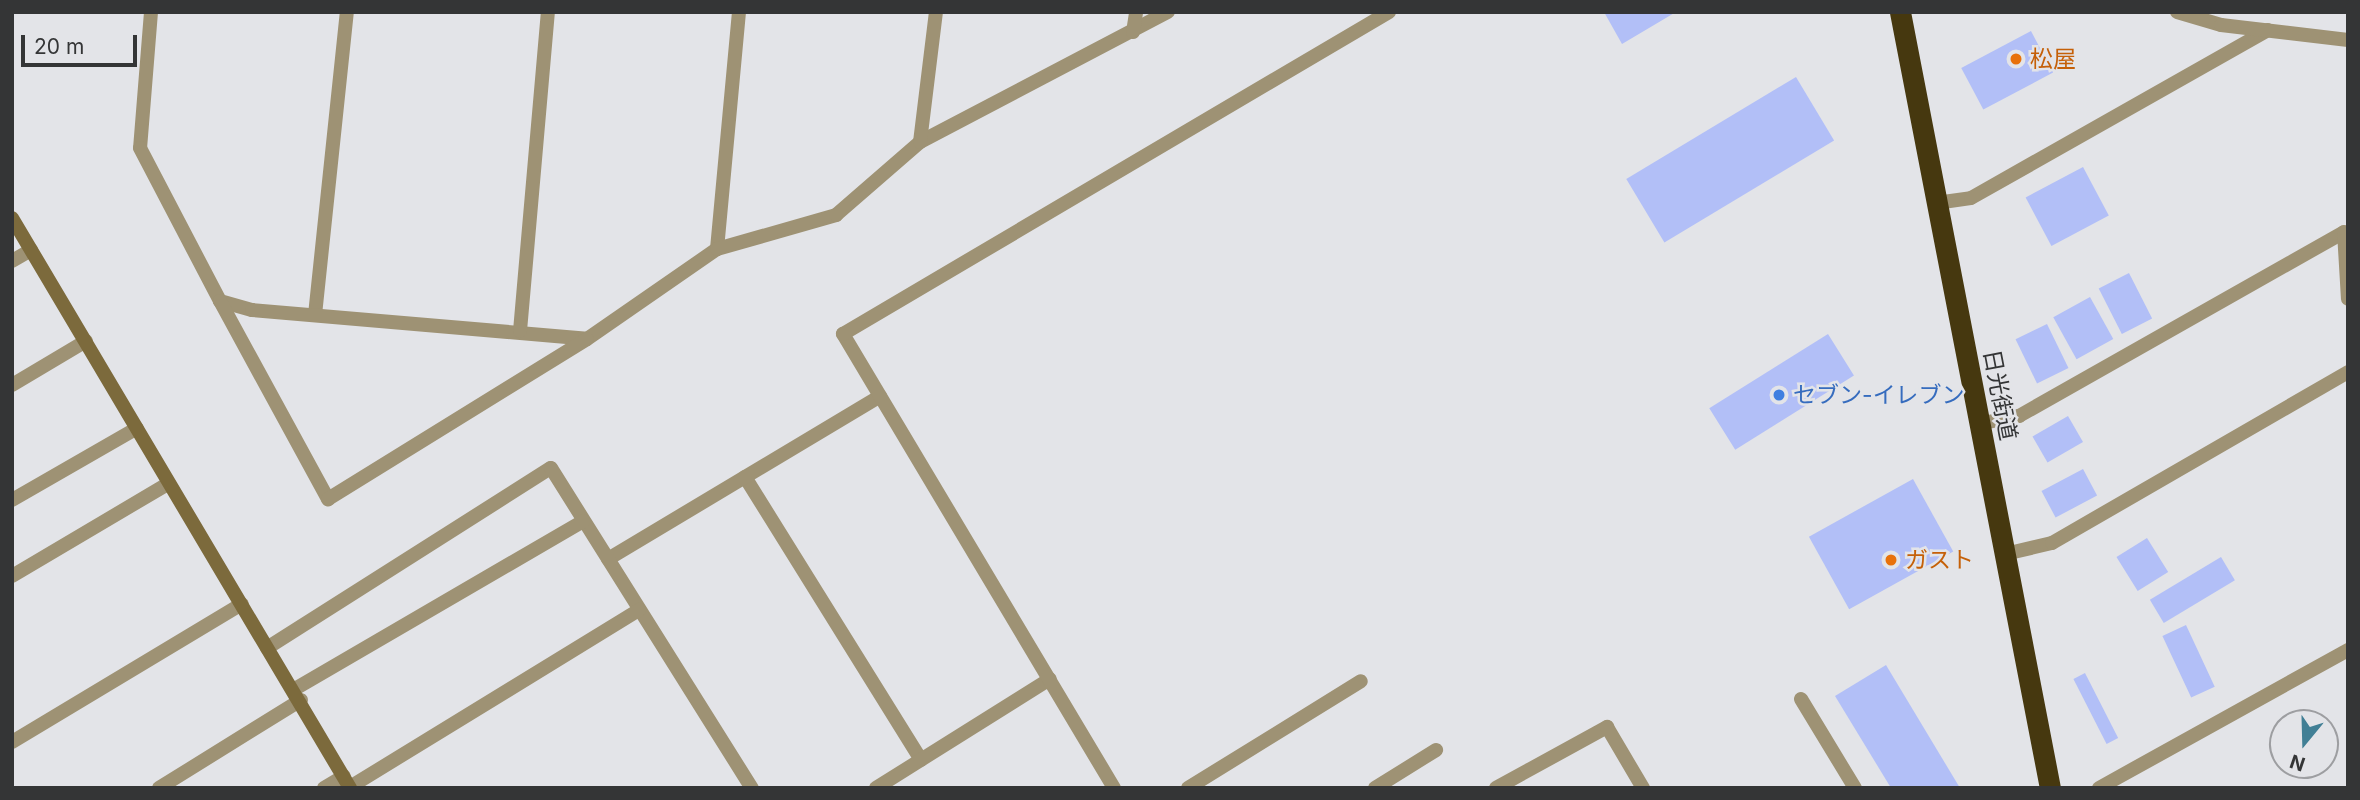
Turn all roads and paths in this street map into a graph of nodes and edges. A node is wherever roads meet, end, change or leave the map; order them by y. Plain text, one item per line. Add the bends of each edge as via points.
1 (151, 12) edge
2 (347, 12) edge
3 (548, 12) edge
4 (739, 12) edge
5 (936, 12) edge
6 (1136, 12) edge
7 (1168, 12) edge
8 (1389, 12) edge
9 (1900, 12) edge
10 (2177, 12) edge
11 (2268, 30) junction
12 (1133, 32) junction
13 (2348, 40) edge
14 (920, 142) junction
15 (1936, 203) junction
16 (12, 218) edge
17 (718, 249) junction
18 (31, 250) junction
19 (12, 261) edge
20 (2348, 299) edge
21 (220, 300) junction
22 (315, 314) junction
23 (520, 331) junction
24 (587, 339) junction
25 (86, 341) junction
26 (2348, 372) edge
27 (12, 385) edge
28 (880, 396) junction
29 (1978, 424) junction
30 (137, 428) junction
31 (745, 477) junction
32 (169, 483) junction
33 (12, 500) edge
34 (583, 521) junction
35 (2005, 554) junction
36 (608, 559) junction
37 (12, 576) edge
38 (242, 604) junction
39 (639, 610) junction
40 (267, 648) junction
41 (2348, 650) edge
42 (1050, 679) junction
43 (1361, 681) dead end
44 (297, 695) junction
45 (1801, 699) dead end
46 (12, 741) edge
47 (1436, 750) dead end
48 (921, 760) junction
49 (348, 784) edge
50 (159, 788) edge
51 (324, 788) edge
52 (752, 788) edge
53 (876, 788) edge
54 (1114, 788) edge
55 (1188, 788) edge
56 (1375, 788) edge
57 (1496, 788) edge
58 (1643, 788) edge
59 (1856, 788) edge
60 (2050, 788) edge
61 (2099, 788) edge

1 - 21 street via 140,148
2 - 22 street
3 - 23 street
4 - 17 street
5 - 14 street
6 - 12 street
7 - 12 street
8 - 28 street via 842,334
9 - 15 highway, 日光街道
10 - 11 street via 2221,25
11 - 13 street
11 - 15 street via 1972,198
12 - 14 street
14 - 17 street via 836,215
15 - 29 highway, 日光街道
16 - 18 street
17 - 24 street
18 - 19 street
18 - 25 street
20 - 29 street via 2344,232 2019,416
21 - 22 street via 252,310
21 - 24 street via 328,499
22 - 23 street
23 - 24 street
25 - 27 street
25 - 30 street
26 - 35 street via 2052,543
28 - 31 street
28 - 42 street
29 - 35 highway, 日光街道
30 - 32 street
30 - 33 street
31 - 36 street
31 - 48 street
32 - 37 street
32 - 38 street
34 - 36 street
34 - 40 street via 551,468
34 - 44 street
35 - 60 highway, 日光街道
36 - 39 street
38 - 40 street
38 - 46 street
39 - 49 street
39 - 52 street
40 - 44 street
41 - 61 street
42 - 48 street
42 - 54 street
43 - 55 street
44 - 49 street
44 - 50 street
45 - 59 street
47 - 56 street
48 - 53 street
49 - 51 street
57 - 58 street via 1608,727

